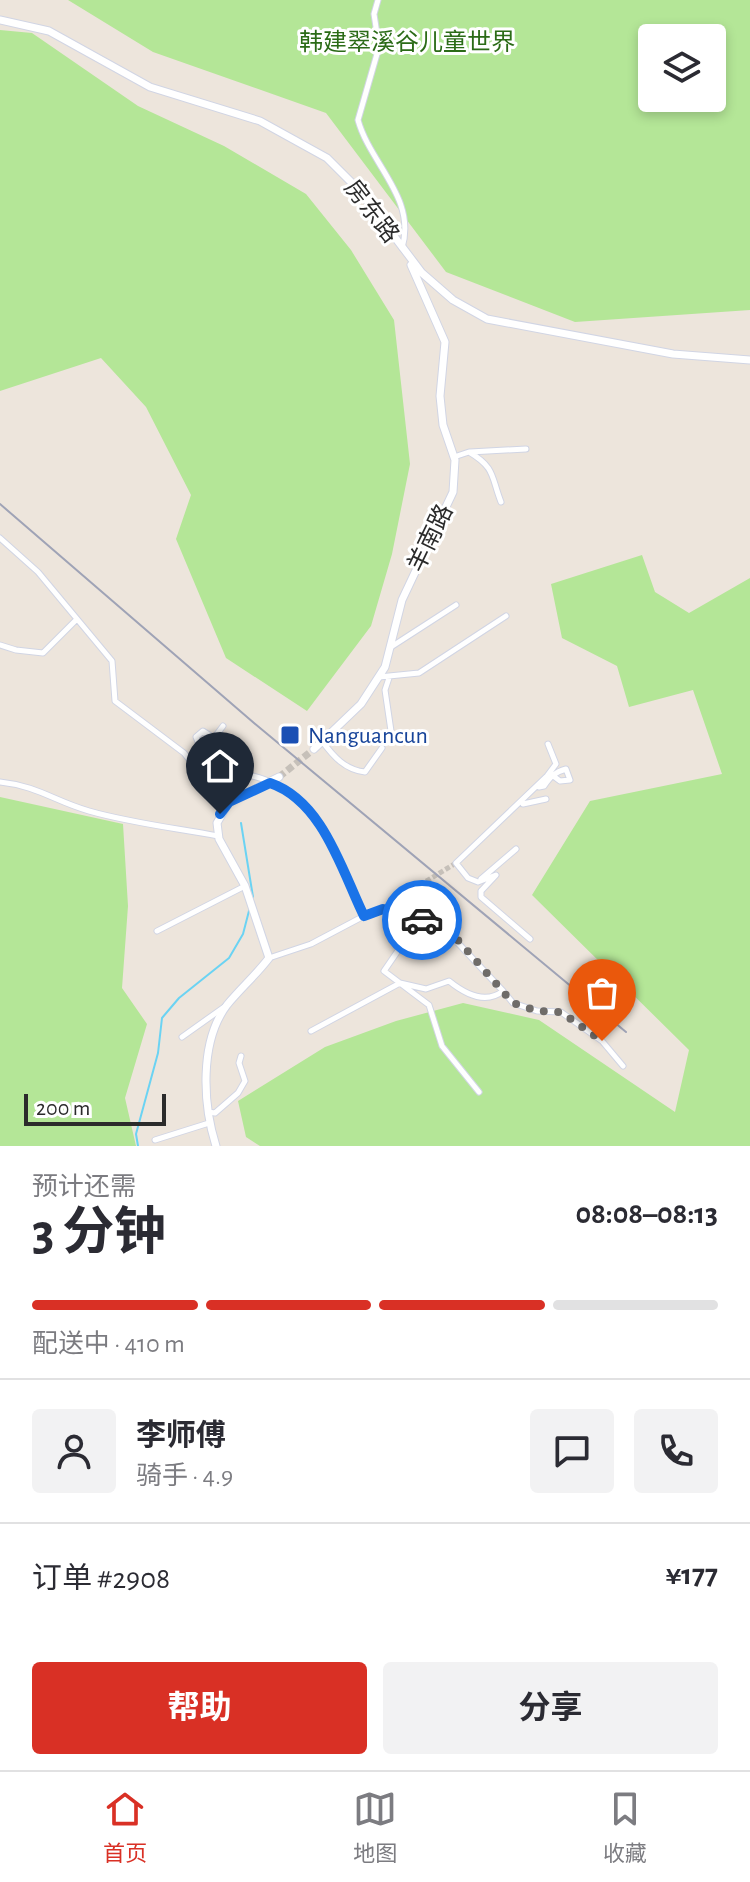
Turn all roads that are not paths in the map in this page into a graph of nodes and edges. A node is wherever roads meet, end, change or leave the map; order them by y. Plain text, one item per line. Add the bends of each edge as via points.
1 (378, 0) edge
2 (0, 20) edge
3 (401, 249) junction
4 (409, 259) junction
5 (750, 360) edge
6 (526, 449) dead end
7 (469, 452) junction
8 (454, 457) junction
9 (501, 502) dead end
10 (0, 538) edge
11 (456, 605) dead end
12 (506, 616) dead end
13 (77, 619) junction
14 (0, 645) edge
15 (390, 647) junction
16 (379, 677) junction
17 (389, 678) junction
18 (223, 726) dead end
19 (391, 731) dead end
20 (322, 741) junction
21 (548, 744) dead end
22 (382, 748) dead end
23 (314, 749) tunnel mouth
24 (552, 775) dead end
25 (279, 777) tunnel mouth
26 (0, 782) edge
27 (270, 783) junction
28 (538, 787) junction
29 (546, 799) dead end
30 (226, 805) junction
31 (515, 808) junction
32 (218, 836) junction
33 (516, 849) dead end
34 (478, 882) junction
35 (245, 886) junction
36 (407, 893) tunnel mouth
37 (402, 913) junction
38 (364, 916) junction
39 (157, 931) dead end
40 (406, 939) junction
41 (530, 939) dead end
42 (415, 949) dead end
43 (269, 958) junction
44 (400, 983) junction
45 (503, 991) junction
46 (228, 1005) junction
47 (311, 1031) dead end
48 (182, 1037) dead end
49 (241, 1056) dead end
50 (623, 1066) dead end
51 (479, 1092) dead end
52 (207, 1112) junction
53 (209, 1123) junction
54 (155, 1140) dead end
55 (216, 1146) edge

1 - 3 street via 374,14 379,47 358,120 395,189 406,235
2 - 3 street, 房东路 via 49,31 150,87 260,121 303,144 345,175
3 - 4 street, 房东路
4 - 5 street, 房东路 via 453,300 487,319 673,354
4 - 8 street, 羊南路 via 445,342 440,396
6 - 7 street
7 - 8 street
7 - 9 street via 493,472
8 - 15 street, 羊南路 via 453,492 406,589
10 - 13 street via 38,572
11 - 15 street
12 - 17 street via 440,663
13 - 14 street via 43,653
13 - 30 street via 112,661 115,701 184,753
15 - 16 street, 羊南路
16 - 17 street
16 - 20 street, 羊南路 via 361,704
17 - 19 street via 385,690
18 - 27 street via 214,738 203,731 196,737 210,763 224,774
20 - 22 street via 336,760 360,772
20 - 23 street, 羊南路
21 - 28 street via 556,764
24 - 28 street
25 - 27 street
26 - 32 street via 30,786 115,818
27 - 30 street
27 - 38 street via 321,824
28 - 31 street
29 - 31 street
30 - 32 street via 217,823
31 - 34 street via 456,863
32 - 35 street
33 - 34 street
34 - 41 street via 496,875 481,897
35 - 39 street
35 - 43 street
36 - 37 street
37 - 38 street via 383,909
37 - 40 street via 395,929
37 - 45 street via 450,931
38 - 43 street via 311,944
40 - 42 street
40 - 44 street via 384,968
43 - 46 street
44 - 45 street via 426,989 449,981 488,999
44 - 47 street
44 - 51 street via 429,1005 442,1046
45 - 50 street via 513,1003 561,1012 602,1041
46 - 48 street
46 - 52 street via 211,1050
49 - 52 street via 245,1081 238,1093 215,1113
52 - 53 street
53 - 54 street
53 - 55 street

